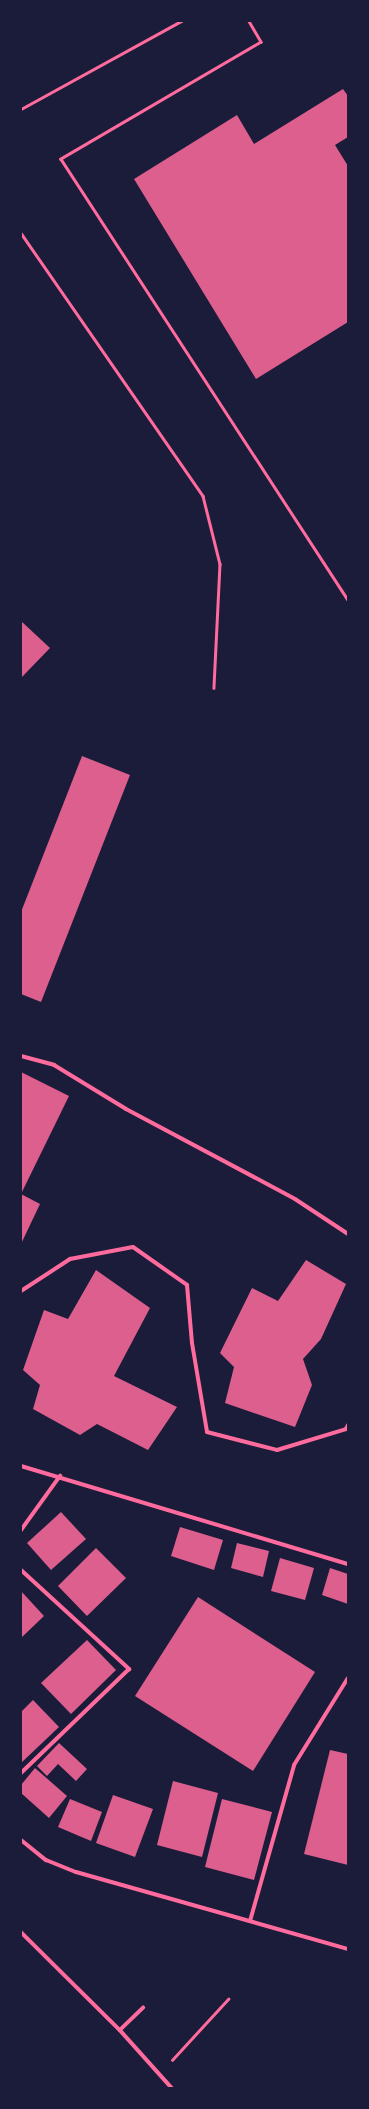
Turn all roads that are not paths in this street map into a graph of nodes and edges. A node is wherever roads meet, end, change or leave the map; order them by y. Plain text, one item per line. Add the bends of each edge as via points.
1 (21, 1056) edge
2 (348, 1234) edge
3 (21, 1291) edge
4 (348, 1425) edge
5 (21, 1466) edge
6 (60, 1476) junction
7 (21, 1530) edge
8 (348, 1564) edge
9 (21, 1570) edge
10 (348, 1678) edge
11 (21, 1773) edge
12 (21, 1840) edge
13 (250, 1922) junction
14 (21, 1932) edge
15 (348, 1948) edge
16 (143, 2008) dead end
17 (120, 2030) junction
18 (172, 2088) edge

1 - 2 street via 54,1065 126,1109 295,1199
3 - 4 street via 70,1259 133,1247 187,1285 192,1343 207,1432 277,1450 346,1429
5 - 6 street
6 - 7 street
6 - 8 street
9 - 11 street via 129,1669
10 - 13 street via 294,1765
12 - 13 street via 46,1860 76,1872
13 - 15 street
14 - 17 street
16 - 17 street
17 - 18 street

